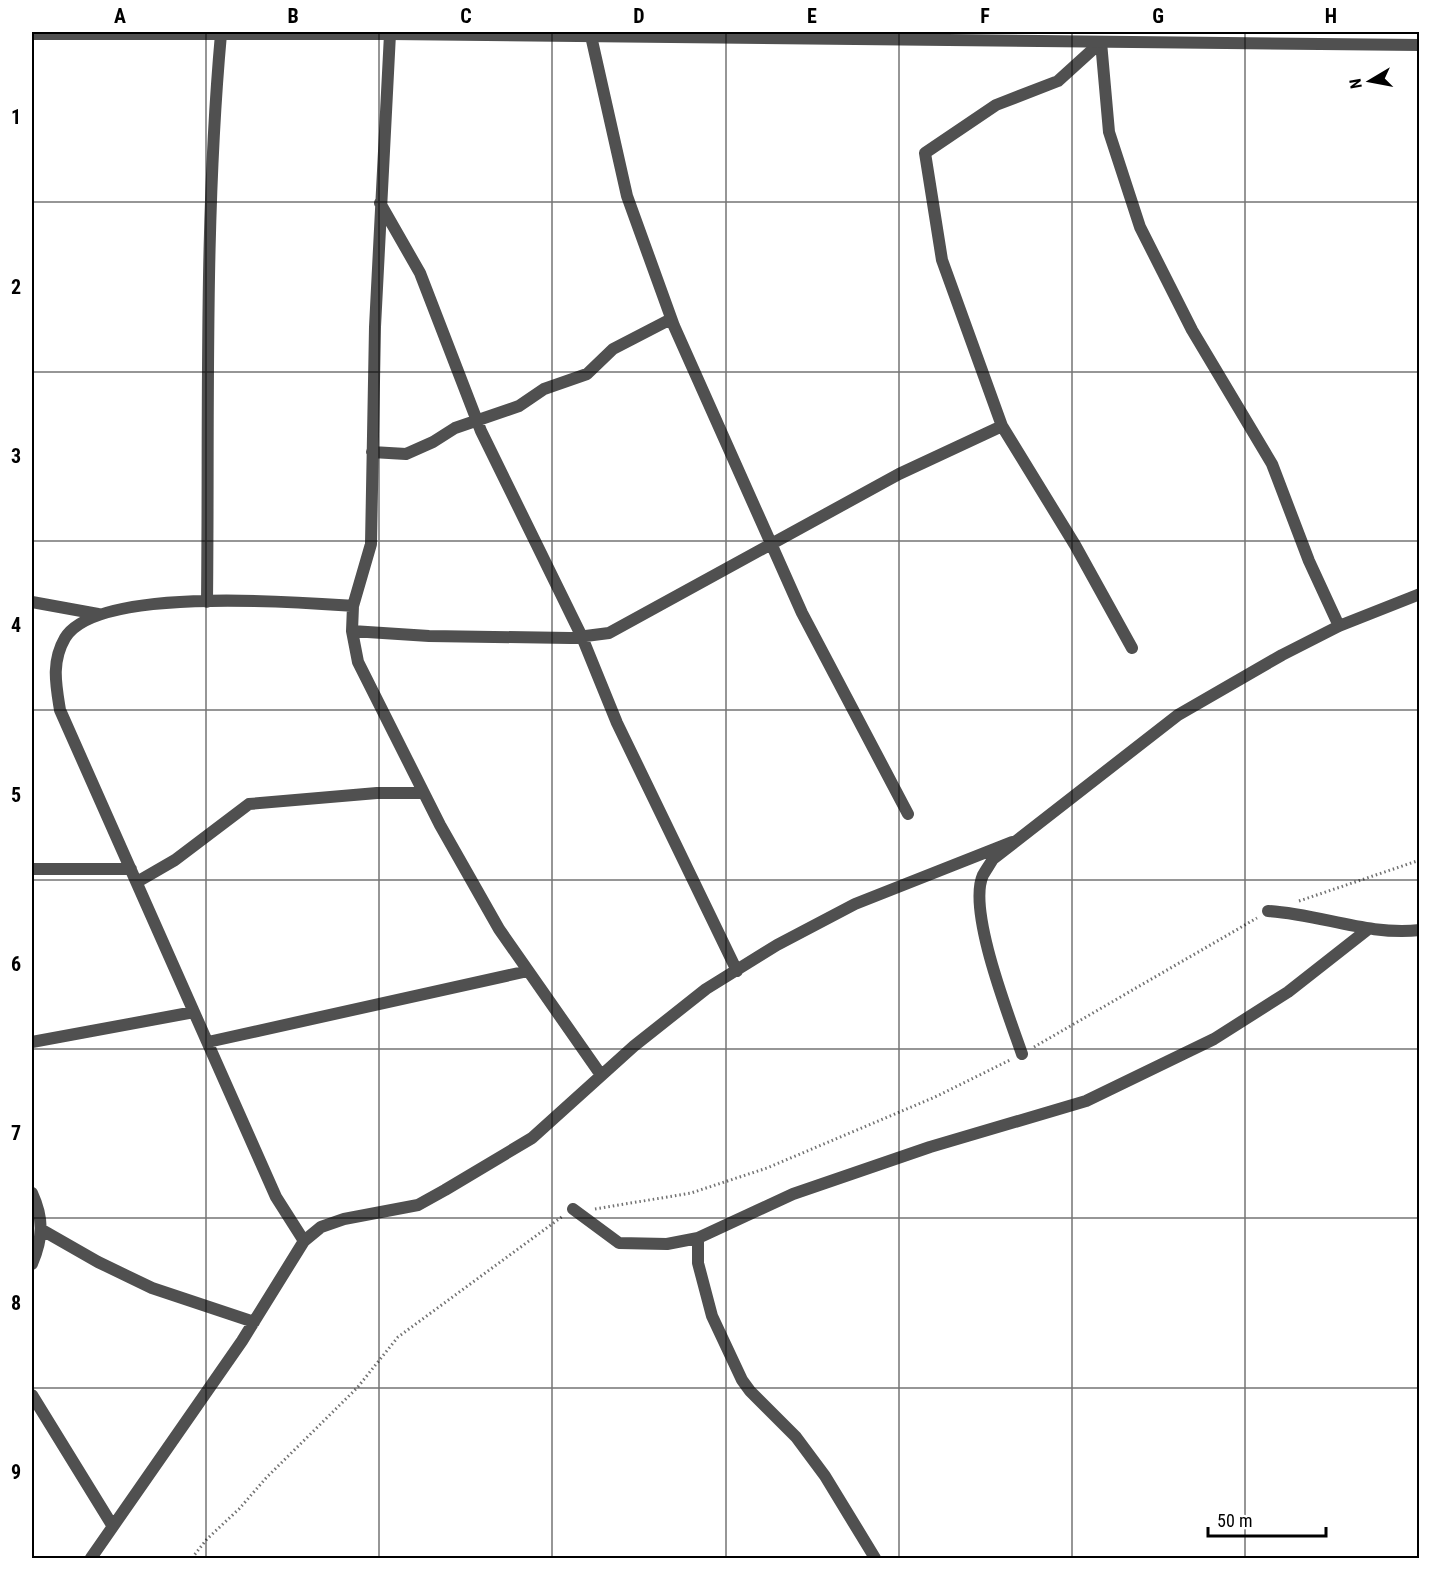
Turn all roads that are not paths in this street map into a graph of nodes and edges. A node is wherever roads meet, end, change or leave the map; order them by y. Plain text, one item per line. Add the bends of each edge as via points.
1 (32, 34) edge
2 (221, 34) junction
3 (390, 34) junction
4 (591, 36) junction
5 (1101, 42) junction
6 (1419, 45) edge
7 (380, 202) junction
8 (671, 319) junction
9 (477, 420) junction
10 (1002, 426) junction
11 (372, 452) junction
12 (771, 543) junction
13 (1419, 594) edge
14 (32, 602) edge
15 (207, 602) junction
16 (353, 606) junction
17 (98, 614) junction
18 (1339, 626) junction
19 (352, 631) junction
20 (582, 637) junction
21 (1132, 648) dead end
22 (423, 793) junction
23 (908, 814) dead end
24 (1012, 842) junction
25 (32, 869) edge
26 (131, 869) junction
27 (137, 882) junction
28 (1268, 911) road end
29 (1367, 930) junction
30 (1419, 930) edge
31 (528, 971) junction
32 (737, 971) junction
33 (194, 1012) junction
34 (32, 1042) edge
35 (208, 1042) junction
36 (1022, 1054) road end
37 (601, 1075) junction
38 (32, 1193) edge
39 (573, 1209) road end
40 (42, 1230) junction
41 (698, 1238) junction
42 (304, 1241) junction
43 (32, 1264) edge
44 (255, 1322) junction
45 (32, 1395) edge
46 (112, 1525) junction
47 (91, 1558) edge
48 (873, 1558) edge

1 - 2 street
2 - 3 street
2 - 15 street via 210,159
3 - 4 street
3 - 7 street
4 - 5 street
4 - 8 street via 627,196
5 - 6 street
5 - 10 street via 1058,81 996,105 925,153 942,260
5 - 18 street via 1109,132 1140,227 1188,321 1272,464
7 - 9 street via 420,273
7 - 11 street
8 - 9 street via 613,349 587,374 544,389 519,406
8 - 12 street
9 - 11 street via 406,454
9 - 20 street
10 - 12 street via 899,474
10 - 21 street
11 - 16 street via 371,544
12 - 20 street via 609,633
12 - 23 street via 802,613
13 - 18 street
14 - 17 street
15 - 16 street
15 - 17 street via 150,604
16 - 19 street
17 - 26 street via 65,637 54,669 60,710
18 - 24 street via 1178,715
19 - 20 street
19 - 22 street via 358,662
20 - 32 street via 617,723
22 - 27 street via 249,804 175,860
22 - 31 street via 499,929
24 - 32 street via 855,904
24 - 36 street via 982,877 981,908 986,947
25 - 26 street
26 - 27 street
27 - 33 street
28 - 29 street via 1298,913
29 - 30 street
29 - 41 street via 1288,992 1214,1039 1086,1101 930,1147 793,1194
31 - 35 street
31 - 37 street
32 - 37 street via 706,989
33 - 34 street
33 - 35 street
35 - 42 street via 276,1197
37 - 42 street via 532,1138 436,1195 418,1205 321,1227
38 - 40 street
39 - 41 street via 619,1243 667,1244
40 - 43 street
40 - 44 street via 152,1288
41 - 48 street via 699,1263 712,1316 742,1380 785,1423 825,1476
42 - 44 street
44 - 46 street
45 - 46 street
46 - 47 street

